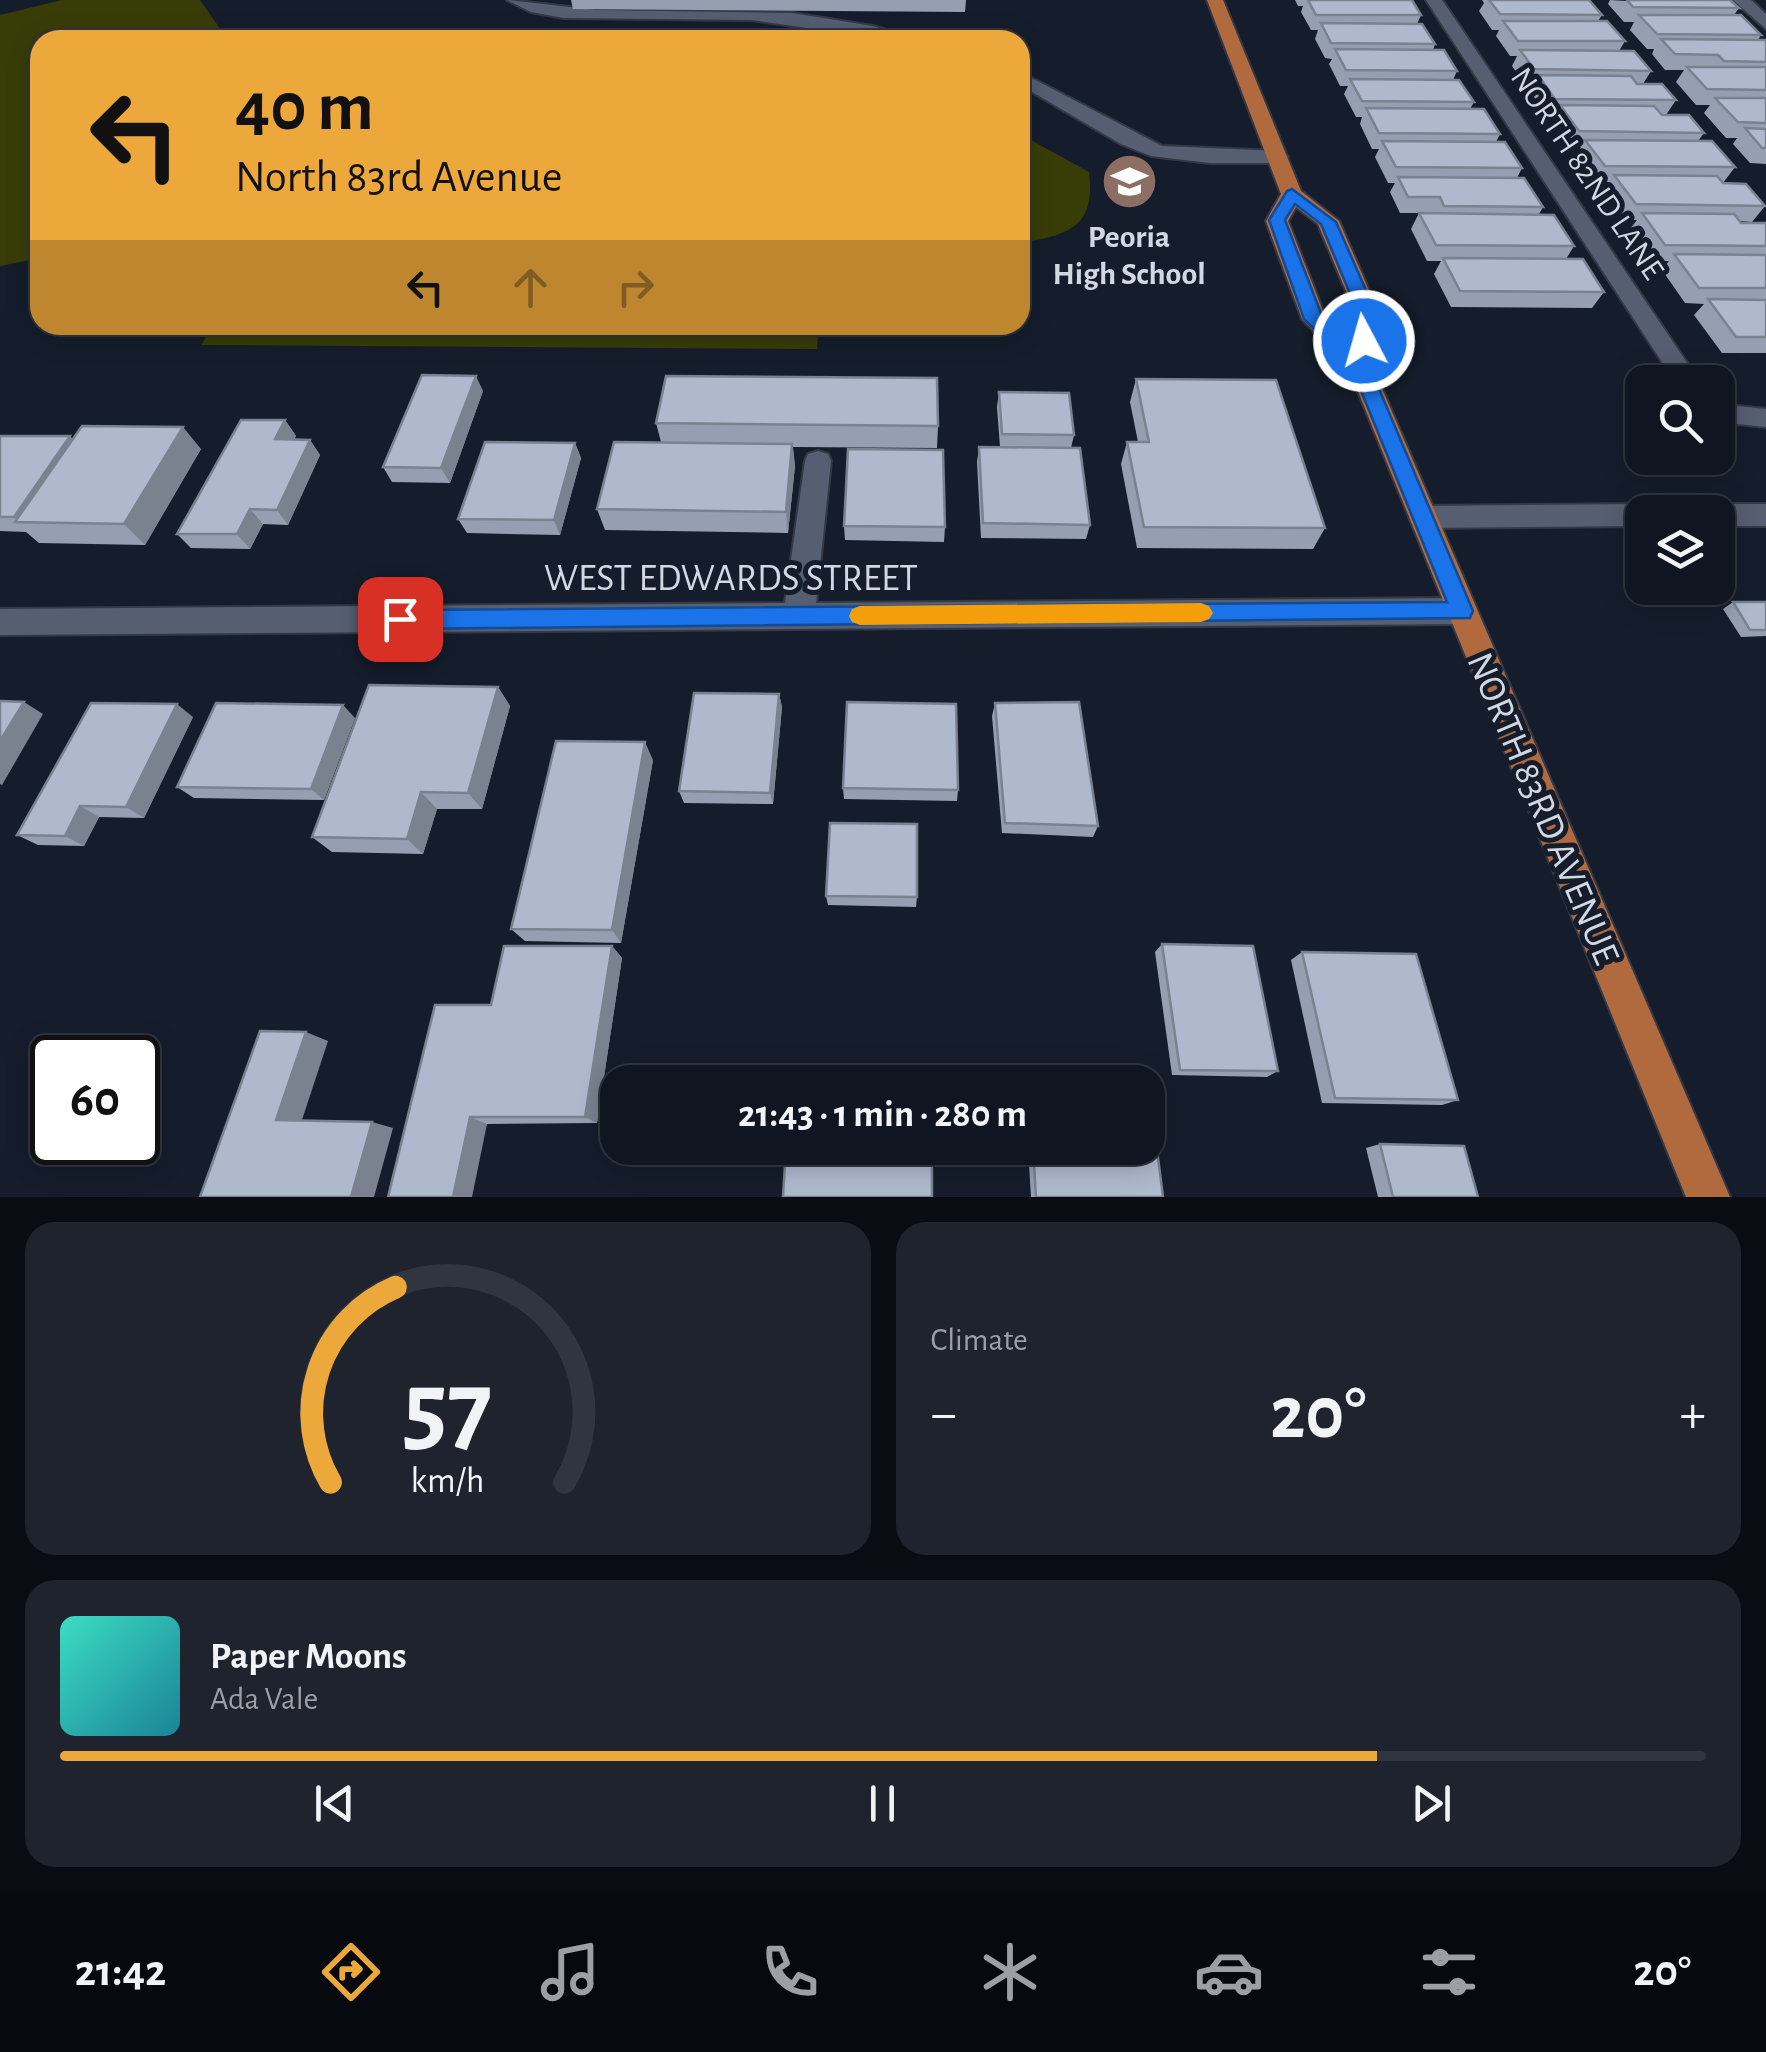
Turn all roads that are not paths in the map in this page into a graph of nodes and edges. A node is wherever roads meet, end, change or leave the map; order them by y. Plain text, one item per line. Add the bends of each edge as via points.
1 (515, 0) edge
2 (1215, 0) edge
3 (1434, 0) edge
4 (1741, 0) edge
5 (1766, 24) edge
6 (858, 30) edge
7 (1030, 82) edge
8 (1278, 157) junction
9 (1292, 194) junction
10 (1359, 363) junction
11 (1677, 365) edge
12 (1735, 415) edge
13 (1766, 418) edge
14 (818, 461) edge
15 (1766, 514) edge
16 (1625, 515) edge
17 (1735, 515) edge
18 (1423, 517) junction
19 (1462, 611) junction
20 (799, 616) junction
21 (0, 622) edge
22 (1708, 1197) edge

1 - 6 street via 560,13 750,15
2 - 8 main road
3 - 11 street, NORTH 82ND LANE
4 - 5 street
7 - 8 street via 1166,154
8 - 9 main road
9 - 10 main road via 1328,222 1370,320
9 - 10 main road, NORTH 83RD AVENUE via 1277,220 1314,319
10 - 18 main road, NORTH 83RD AVENUE
12 - 13 street
14 - 20 street
15 - 17 street
16 - 18 street
18 - 19 main road, NORTH 83RD AVENUE
19 - 20 street, WEST EDWARDS STREET
19 - 22 main road, NORTH 83RD AVENUE
20 - 21 street, WEST EDWARDS STREET

